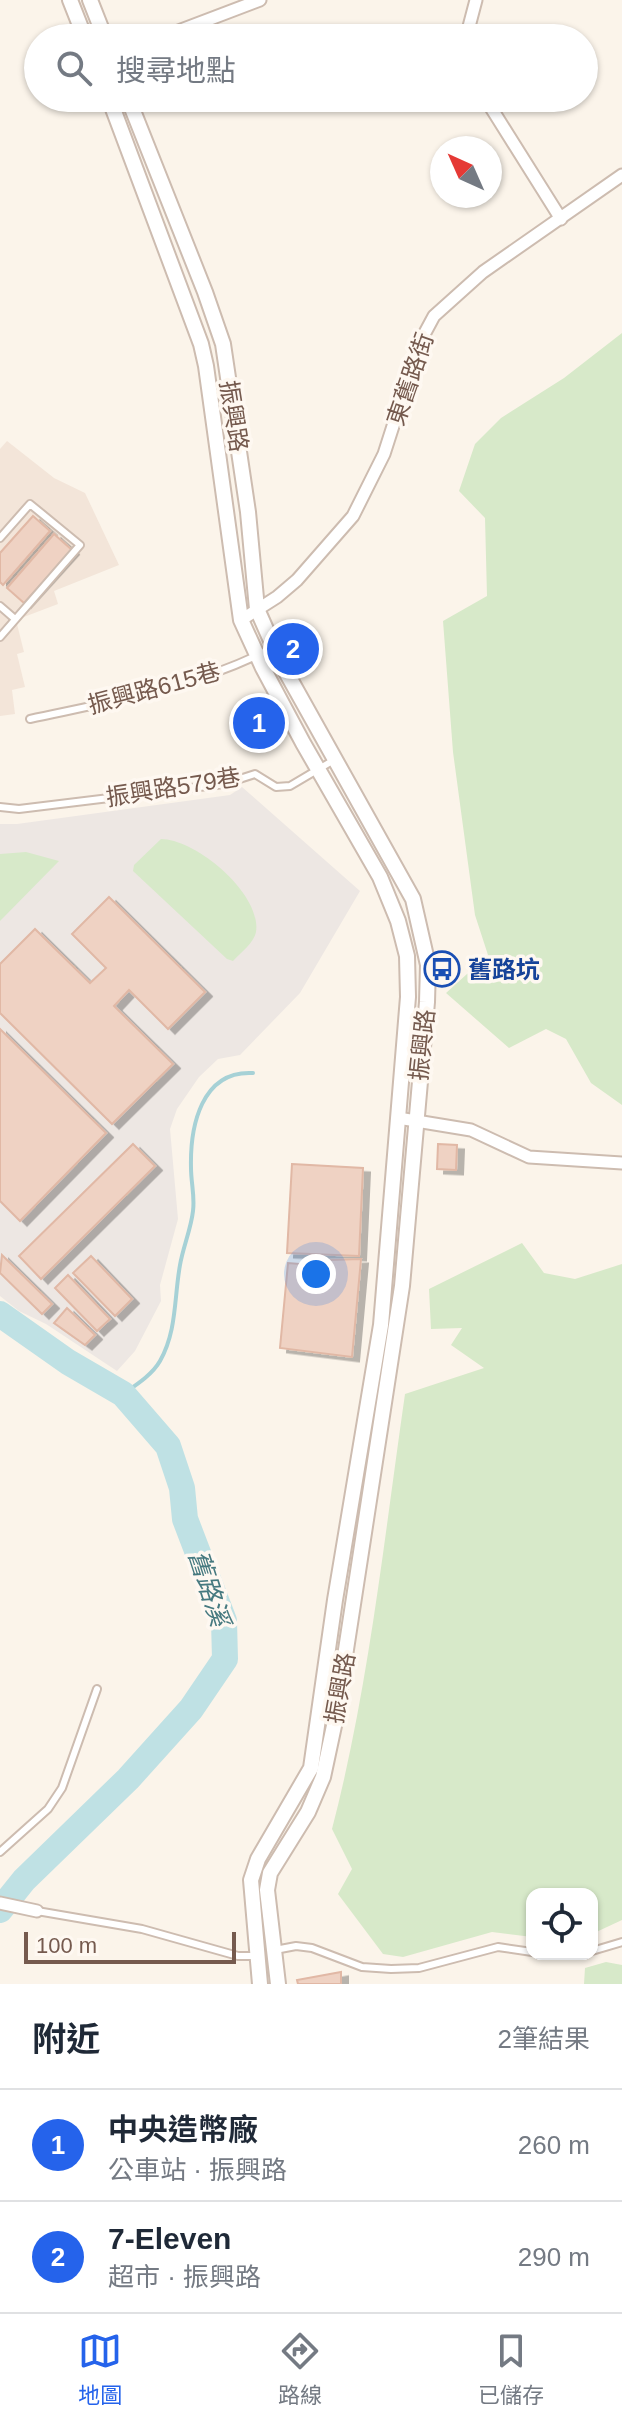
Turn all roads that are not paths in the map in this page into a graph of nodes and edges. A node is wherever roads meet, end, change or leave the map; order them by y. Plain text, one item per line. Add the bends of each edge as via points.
1 (70, 0) edge
2 (90, 0) edge
3 (260, 0) edge
4 (476, 0) edge
5 (79, 24) edge
6 (99, 24) edge
7 (197, 24) edge
8 (470, 24) edge
9 (114, 112) edge
10 (134, 112) edge
11 (494, 112) edge
12 (622, 175) edge
13 (561, 219) junction
14 (0, 538) edge
15 (0, 606) edge
16 (257, 609) junction
17 (15, 619) junction
18 (241, 620) junction
19 (0, 637) edge
20 (274, 647) junction
21 (257, 656) junction
22 (30, 719) dead end
23 (335, 759) junction
24 (317, 769) junction
25 (0, 807) edge
26 (398, 1118) junction
27 (415, 1121) junction
28 (622, 1163) edge
29 (97, 1689) dead end
30 (0, 1852) edge
31 (0, 1903) edge
32 (37, 1911) joint
33 (622, 1942) edge
34 (598, 1949) edge
35 (274, 1950) junction
36 (526, 1951) edge
37 (256, 1956) junction
38 (260, 1984) edge
39 (278, 1984) edge

1 - 5 street
2 - 6 street
3 - 7 street
4 - 8 street
9 - 18 street, 振興路 via 201,344
10 - 16 street, 振興路 via 223,344
11 - 13 street
12 - 13 street, 東舊路街
13 - 16 street, 東舊路街 via 483,272 434,316 420,342 384,454 353,516 297,580
14 - 17 lane via 30,504 80,545
15 - 17 lane
16 - 18 street, 東舊路街
16 - 20 street, 振興路
17 - 19 lane
18 - 21 street, 振興路
20 - 21 lane, 振興路615巷
20 - 23 street, 振興路
21 - 22 lane, 振興路615巷 via 168,688
21 - 24 street, 振興路
23 - 24 lane, 振興路579巷
23 - 27 street, 振興路 via 413,899 423,936 427,1002
24 - 25 lane, 振興路579巷 via 290,786 276,787 255,774 224,784
24 - 26 street, 振興路 via 380,877 407,956
26 - 27 street
26 - 37 street, 振興路 via 381,1325 311,1768 253,1869
27 - 28 street via 471,1130 529,1157
27 - 35 street, 振興路 via 402,1286 342,1681 323,1777 270,1873
29 - 30 lane via 62,1788 48,1809
31 - 32 street
32 - 37 lane
33 - 34 lane
35 - 36 lane via 312,1948 362,1967 391,1969 419,1968 498,1947
35 - 37 lane
35 - 39 street, 振興路
37 - 38 street, 振興路

